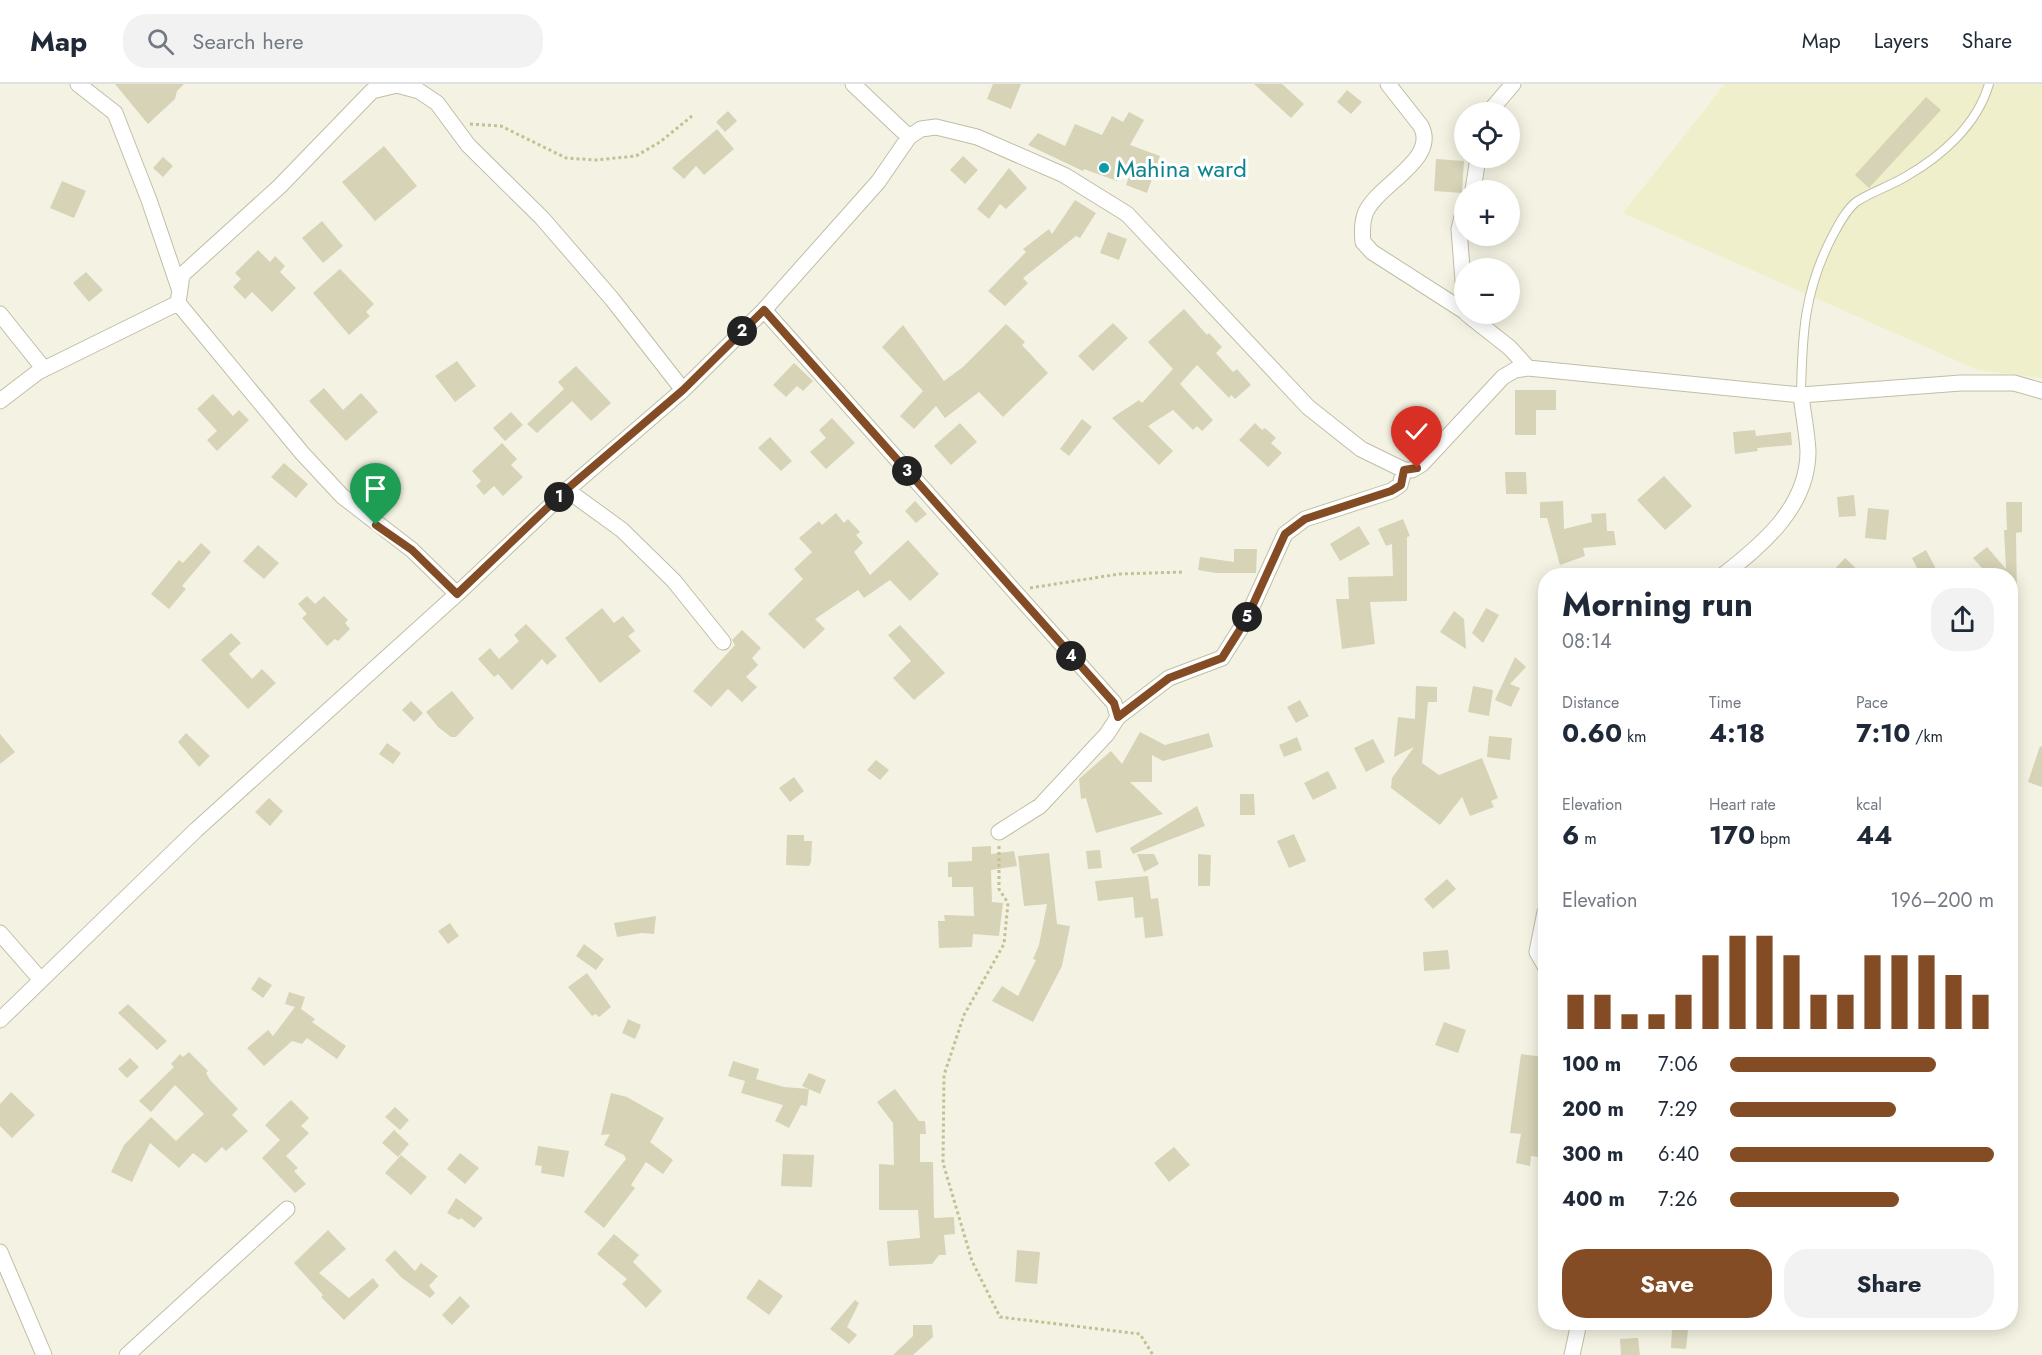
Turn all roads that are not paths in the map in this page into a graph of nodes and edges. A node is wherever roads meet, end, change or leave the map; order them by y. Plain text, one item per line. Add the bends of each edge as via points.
1 (78, 84) edge
2 (853, 84) edge
3 (1388, 84) edge
4 (1513, 84) edge
5 (1989, 84) edge
6 (1498, 102) edge
7 (909, 137) junction
8 (178, 296) junction
9 (1454, 304) edge
10 (764, 310) junction
11 (0, 314) edge
12 (1481, 324) edge
13 (1528, 368) junction
14 (44, 369) junction
15 (683, 390) junction
16 (2042, 391) edge
17 (1801, 395) junction
18 (0, 401) edge
19 (1404, 470) junction
20 (567, 489) junction
21 (1731, 568) edge
22 (457, 594) junction
23 (723, 642) dead end
24 (1118, 717) junction
25 (999, 832) road end
26 (0, 933) edge
27 (41, 980) junction
28 (0, 1020) edge
29 (287, 1209) dead end
30 (0, 1252) edge
31 (1577, 1330) edge
32 (44, 1355) edge
33 (127, 1355) edge
34 (1572, 1355) edge

1 - 8 street via 115,114 149,200
2 - 7 street
3 - 9 street via 1421,126 1425,145 1413,163 1373,201 1365,214 1363,242 1372,252
4 - 6 street
5 - 17 lane via 1977,114 1953,143 1908,176 1856,202 1840,221 1816,267 1802,334
7 - 10 street via 878,182
7 - 19 street via 921,129 936,127 977,137 1064,175 1127,214 1308,407 1360,449
8 - 14 street
8 - 15 street via 182,275 280,186 372,91 397,84 419,91 437,103 468,145 542,218 612,299
8 - 22 street via 302,453 342,496 412,550
10 - 15 street
10 - 24 street via 1114,703
11 - 14 street
12 - 13 street
13 - 17 street
13 - 19 street via 1503,377 1422,464
14 - 18 street
15 - 20 street
16 - 17 street via 2014,383 1961,383
17 - 21 street via 1808,452 1801,494 1774,532
19 - 24 street via 1401,485 1391,491 1325,510 1285,534 1246,620 1222,658 1169,678
20 - 22 street
20 - 23 street via 622,530 674,581
22 - 27 street via 196,830
24 - 25 street via 1040,806
26 - 27 street
27 - 28 street
29 - 33 street
30 - 32 street
31 - 34 street

